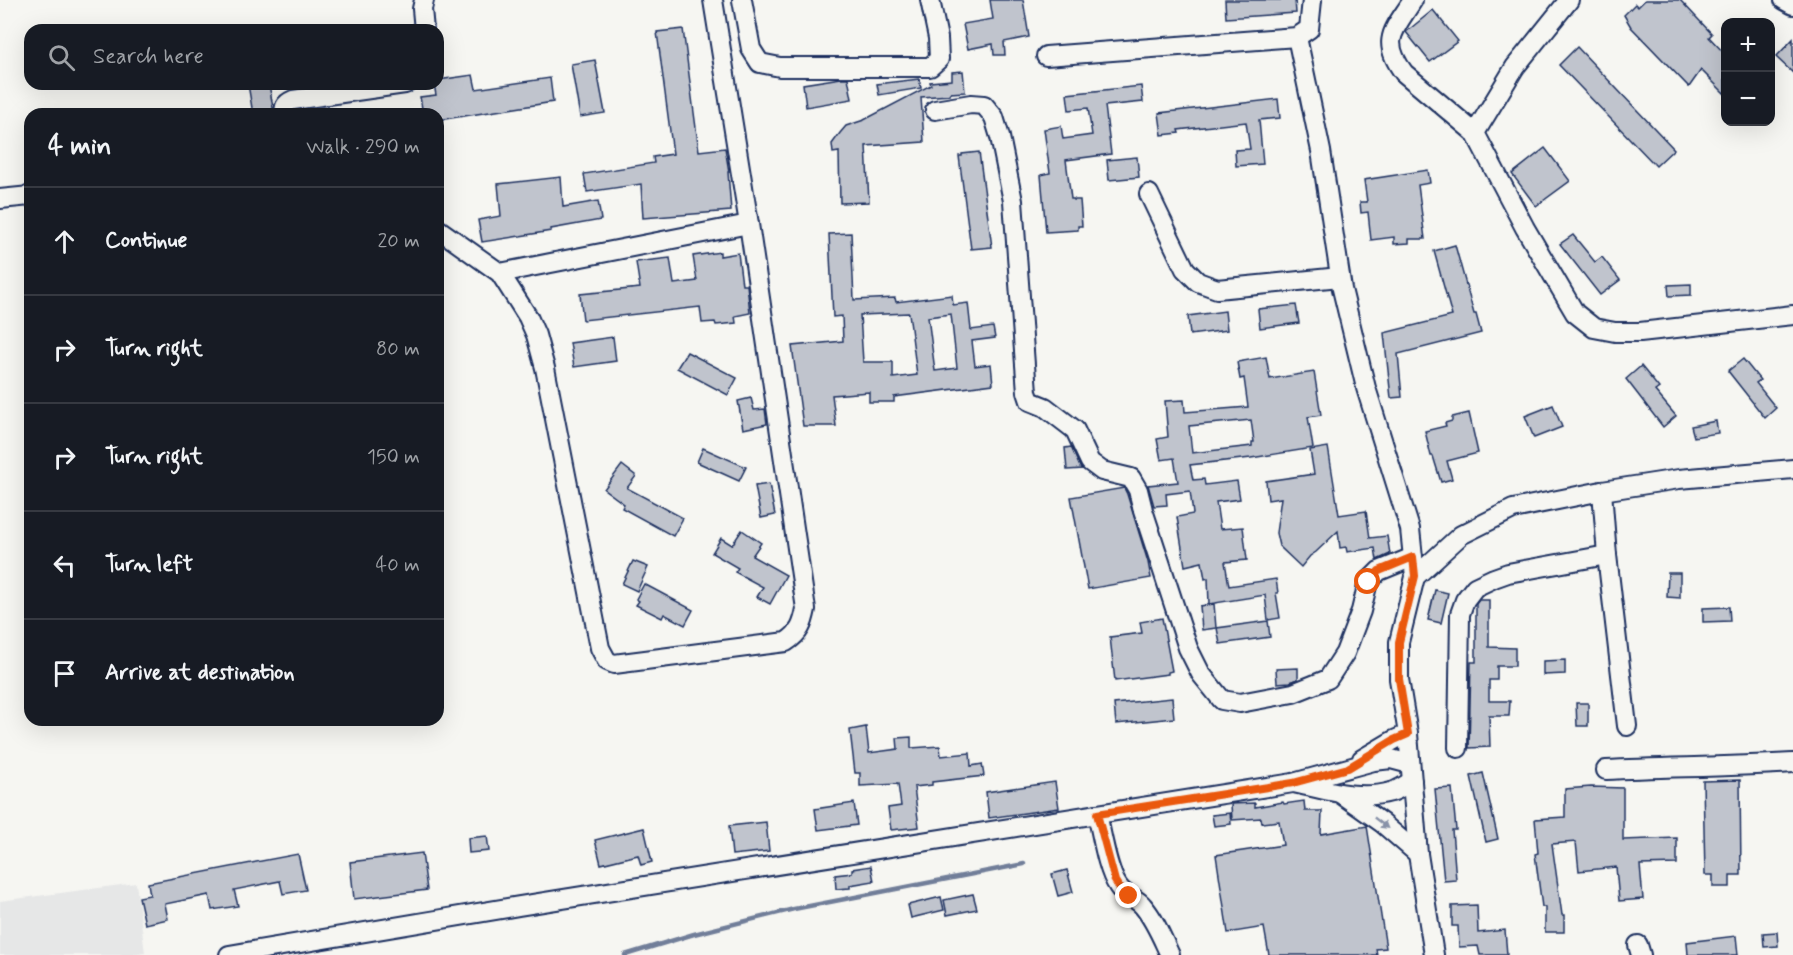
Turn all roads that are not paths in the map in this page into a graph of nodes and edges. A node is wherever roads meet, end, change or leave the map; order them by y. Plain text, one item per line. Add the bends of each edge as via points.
1 (424, 0) edge
2 (713, 0) edge
3 (742, 0) edge
4 (930, 0) edge
5 (1312, 0) edge
6 (1413, 0) edge
7 (1569, 0) edge
8 (1784, 0) edge
9 (1793, 5) edge
10 (423, 24) edge
11 (1297, 37) junction
12 (1046, 56) dead end
13 (363, 90) edge
14 (285, 108) edge
15 (935, 110) dead end
16 (1475, 133) junction
17 (1149, 194) dead end
18 (24, 197) edge
19 (0, 199) edge
20 (749, 224) junction
21 (444, 233) edge
22 (500, 273) junction
23 (1340, 277) junction
24 (1793, 315) edge
25 (1793, 469) edge
26 (1602, 491) junction
27 (1607, 555) junction
28 (1413, 557) junction
29 (1415, 576) junction
30 (1627, 726) dead end
31 (1408, 734) junction
32 (1458, 748) dead end
33 (1793, 763) edge
34 (1348, 768) junction
35 (1606, 770) dead end
36 (1411, 772) junction
37 (1293, 783) junction
38 (1341, 794) junction
39 (1097, 814) junction
40 (1418, 854) junction
41 (229, 955) edge
42 (1170, 955) edge
43 (1434, 955) edge

1 - 10 street
2 - 20 street
3 - 4 street via 751,49 760,63 780,67 930,67 939,59
5 - 11 street via 1309,29
6 - 16 street via 1391,40 1396,62
7 - 16 street via 1515,67
8 - 9 street
11 - 12 street
11 - 23 street via 1321,151
13 - 14 street via 293,100
15 - 28 street via 984,105 994,117 1013,201 1030,400 1075,430 1090,462 1102,471 1131,478 1188,648 1201,674 1222,700 1240,703 1293,693 1328,679 1345,652 1368,582 1379,571
16 - 24 street via 1575,314 1594,328 1640,332
17 - 23 street via 1185,268 1198,282 1217,289
18 - 19 street
20 - 22 street
20 - 22 street via 806,609 797,635 786,642 614,664 607,661 600,648 536,335
21 - 22 street
23 - 28 street via 1366,388 1410,529
25 - 26 street via 1679,479
26 - 27 street
26 - 29 street via 1513,509 1461,535
27 - 30 street
27 - 32 street via 1508,573 1475,587 1460,614
28 - 29 street
29 - 31 street via 1399,642 1399,679
31 - 34 street
31 - 36 street
33 - 35 street
34 - 36 street via 1391,759
34 - 37 street
36 - 38 street via 1394,792
36 - 40 street
37 - 38 street
37 - 39 street
38 -> 40 street
39 - 41 street
39 - 42 street via 1117,885 1142,904
40 - 43 street

